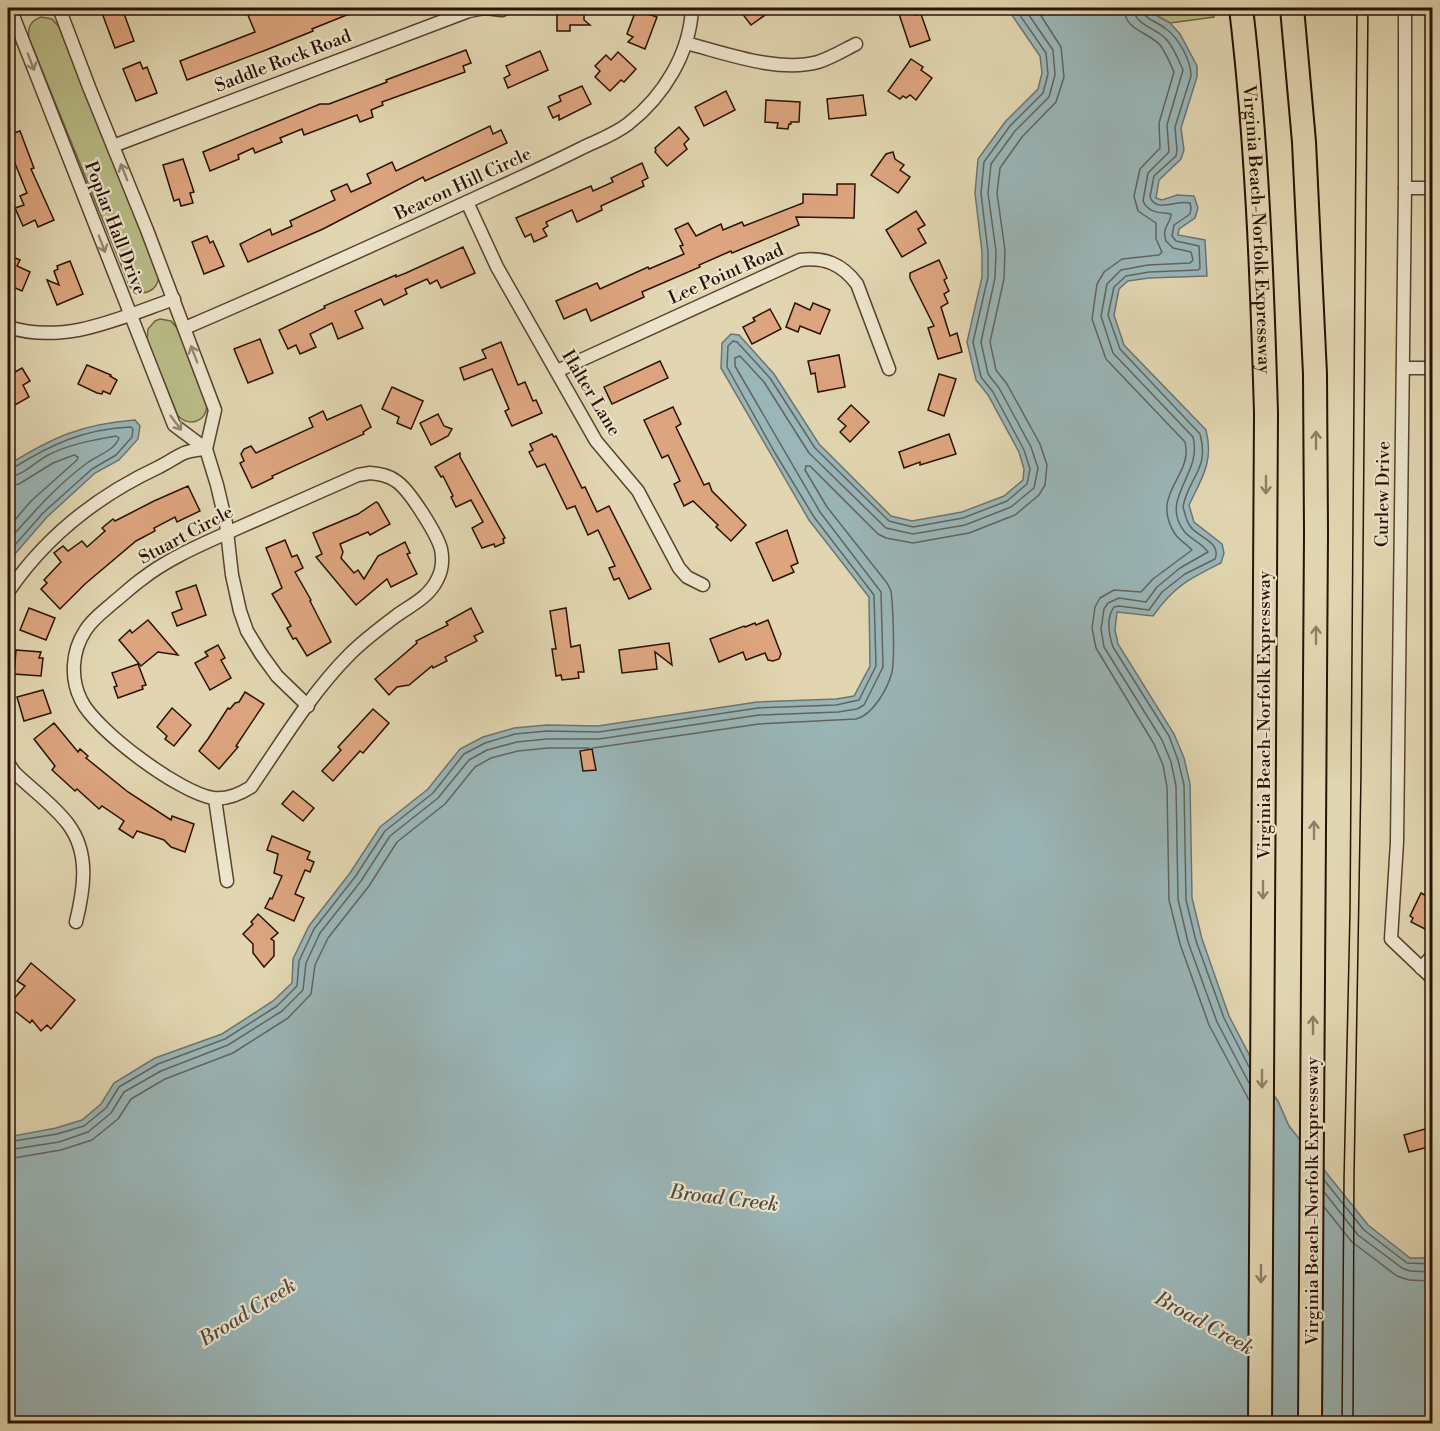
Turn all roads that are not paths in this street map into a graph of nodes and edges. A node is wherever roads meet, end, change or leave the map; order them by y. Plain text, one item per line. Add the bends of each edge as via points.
1 (59, 8) edge
2 (692, 8) edge
3 (1241, 8) edge
4 (1292, 8) edge
5 (1405, 8) edge
6 (13, 9) edge
7 (502, 10) dead end
8 (686, 43) junction
9 (856, 44) dead end
10 (112, 146) junction
11 (1405, 188) junction
12 (1432, 188) edge
13 (467, 202) junction
14 (174, 299) junction
15 (130, 315) junction
16 (8, 327) edge
17 (185, 328) junction
18 (1402, 368) junction
19 (1432, 368) edge
20 (889, 369) dead end
21 (556, 371) junction
22 (206, 449) junction
23 (228, 532) junction
24 (703, 585) dead end
25 (8, 592) edge
26 (308, 706) junction
27 (8, 763) edge
28 (215, 799) junction
29 (227, 881) dead end
30 (76, 922) dead end
31 (1432, 956) edge
32 (1421, 968) junction
33 (1432, 978) edge
34 (1260, 1424) edge
35 (1310, 1424) edge

1 - 10 street, Poplar Hall Drive
2 - 8 street, Beacon Hill Circle
3 -> 34 highway, Virginia Beach-Norfolk Expressway via 1256,156 1266,402
35 -> 4 highway, Virginia Beach-Norfolk Expressway via 1315,374 1304,142
5 - 11 street, Curlew Drive
6 -> 15 street, Poplar Hall Drive
7 - 10 street, Saddle Rock Road via 469,10
8 - 9 street via 790,65 820,61
8 - 13 street, Beacon Hill Circle via 664,87 628,124
14 -> 10 street, Poplar Hall Drive
11 - 12 street
11 - 18 street, Curlew Drive
13 - 17 street, Beacon Hill Circle
13 - 21 street, Halter Lane via 496,267
14 - 15 street
14 - 17 street, Poplar Hall Drive
15 - 16 street via 60,333
15 -> 22 street, Poplar Hall Drive via 174,425
22 -> 17 street, Poplar Hall Drive via 215,410
18 - 19 street
18 - 32 street, Curlew Drive via 1397,842 1391,939
20 - 21 street, Lee Point Road via 857,284 839,265 813,258 800,260
21 - 24 street, Halter Lane via 596,441 638,491 679,568
22 - 23 street
22 - 25 street via 180,453 102,498 41,550
23 - 26 street via 232,575 247,630 277,676
23 - 26 street, Stuart Circle via 370,473 396,480 405,488 439,542 442,564 430,591 349,655
23 - 28 street, Stuart Circle via 142,578 92,621 78,645 74,666 81,702 108,733 171,780
26 - 28 street, Stuart Circle via 251,787 241,794
27 - 30 street via 68,823 78,841 84,876
28 - 29 street
31 - 32 street
32 - 33 street, Curlew Drive

